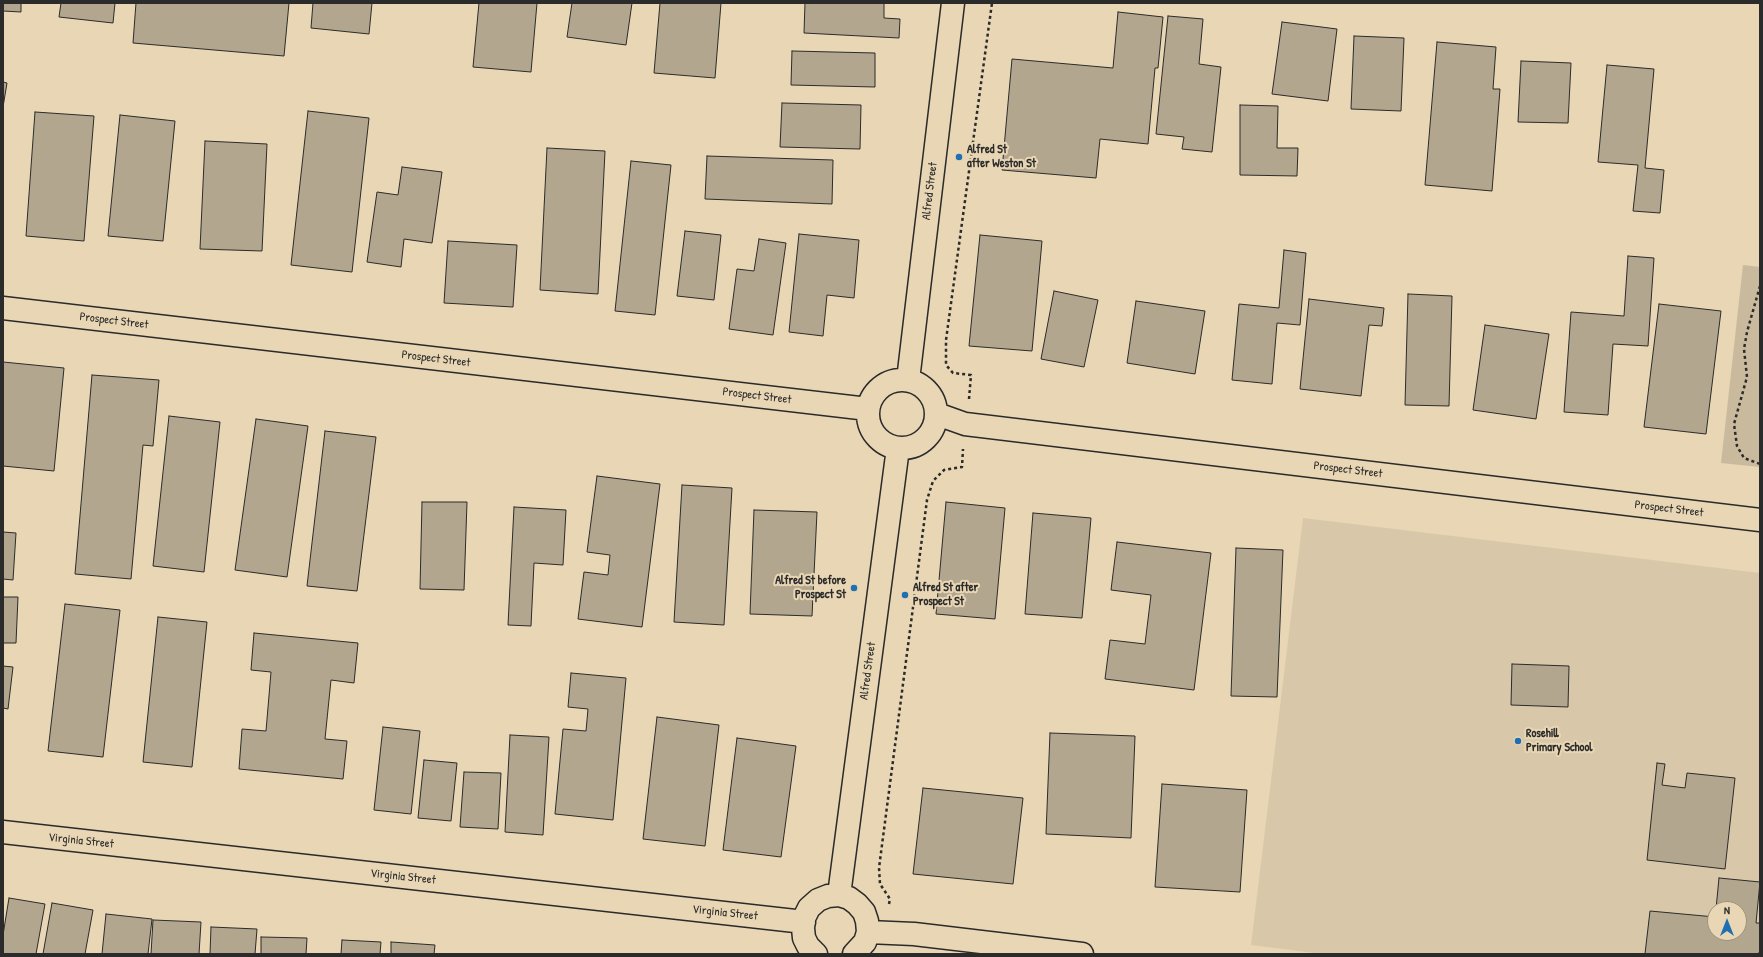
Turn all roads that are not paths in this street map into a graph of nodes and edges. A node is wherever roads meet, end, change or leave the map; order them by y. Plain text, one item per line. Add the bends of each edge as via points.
1 (953, 3) edge
2 (3, 308) edge
3 (908, 380) junction
4 (868, 409) junction
5 (937, 414) junction
6 (898, 448) junction
7 (1760, 520) edge
8 (3, 832) edge
9 (839, 895) junction
10 (804, 922) junction
11 (868, 932) junction
12 (816, 954) edge
13 (854, 954) edge
14 (1082, 954) edge

1 - 3 street, Alfred Street
2 - 4 street, Prospect Street
3 - 4 street via 898,379 887,383 874,395
3 - 5 street via 919,383 928,390 934,399
4 - 6 street via 870,426 876,436
5 - 6 street via 933,429 926,438 918,444
5 - 7 street, Prospect Street via 965,424
6 - 9 street, Alfred Street
8 - 10 street, Virginia Street
9 - 10 street via 818,900 810,908
9 - 11 street via 858,904 864,912
10 - 12 street via 804,938
11 - 13 street via 865,942
11 - 14 street via 914,934

